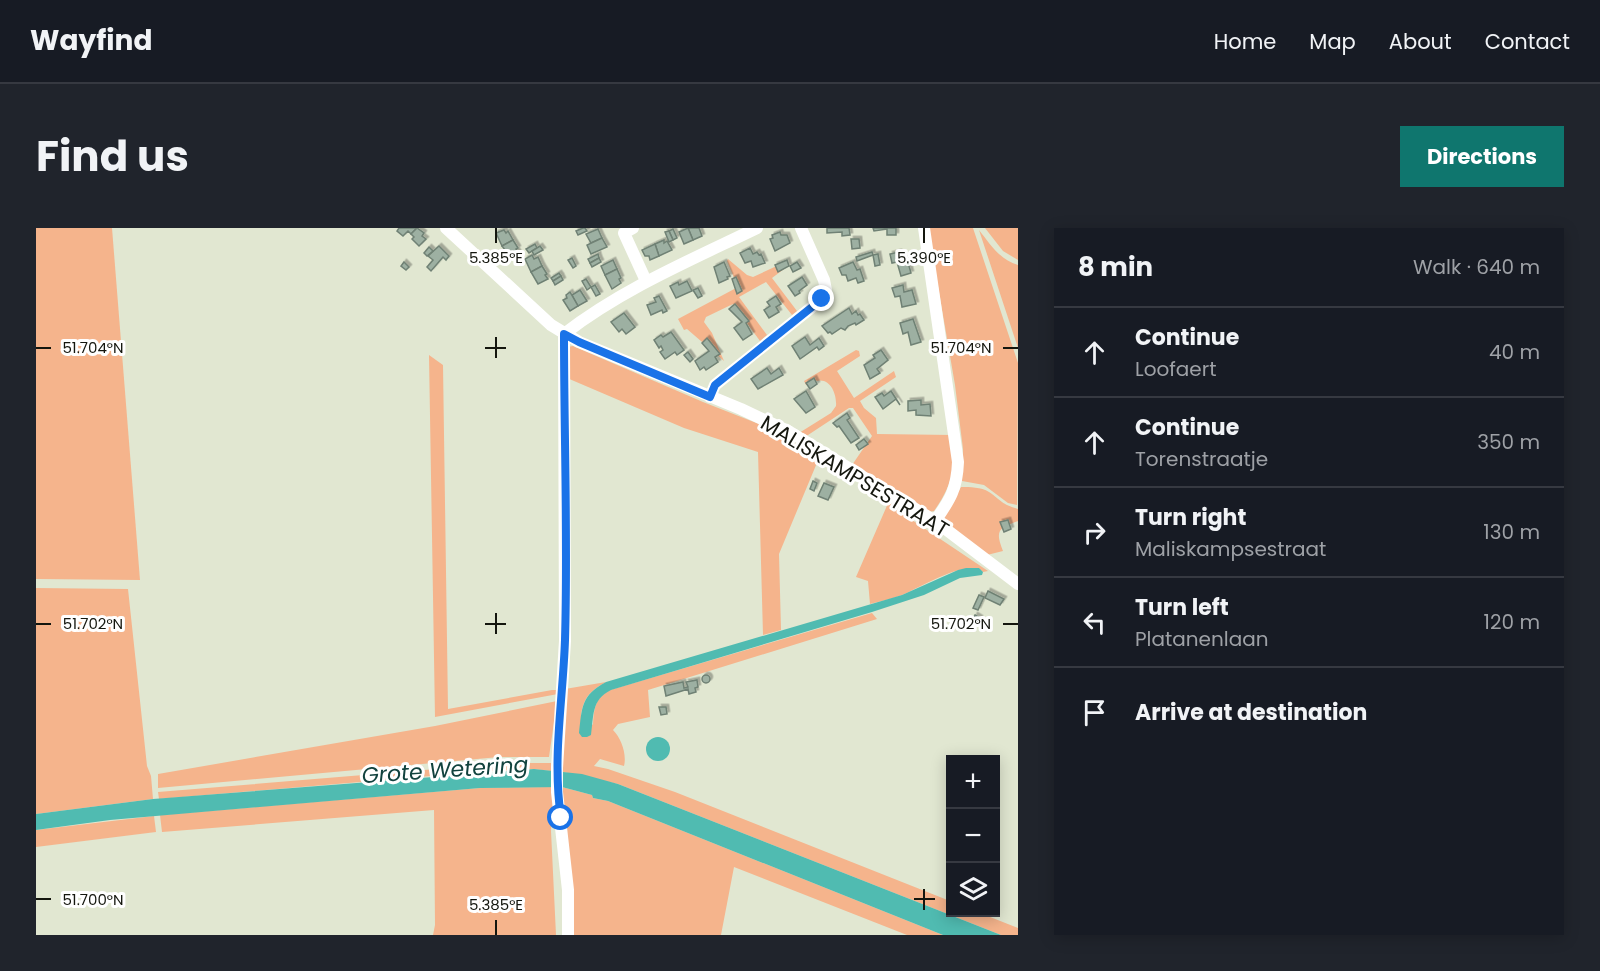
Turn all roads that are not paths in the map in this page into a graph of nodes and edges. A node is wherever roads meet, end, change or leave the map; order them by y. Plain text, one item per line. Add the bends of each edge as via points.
1 (446, 228) edge
2 (633, 228) edge
3 (757, 228) edge
4 (801, 228) edge
5 (924, 228) edge
6 (646, 281) junction
7 (564, 334) junction
8 (710, 397) junction
9 (935, 522) junction
10 (1018, 584) edge
11 (568, 935) edge

1 - 7 street, MALISKAMPSESTRAAT
2 - 6 street via 624,233
3 - 6 street
4 - 8 street via 824,280 826,290 822,299 715,385
5 - 9 street via 958,462 952,498
6 - 7 street
7 - 8 street, MALISKAMPSESTRAAT
7 - 11 street via 565,641 557,792 568,890
8 - 9 street, MALISKAMPSESTRAAT via 790,432
9 - 10 street, MALISKAMPSESTRAAT

